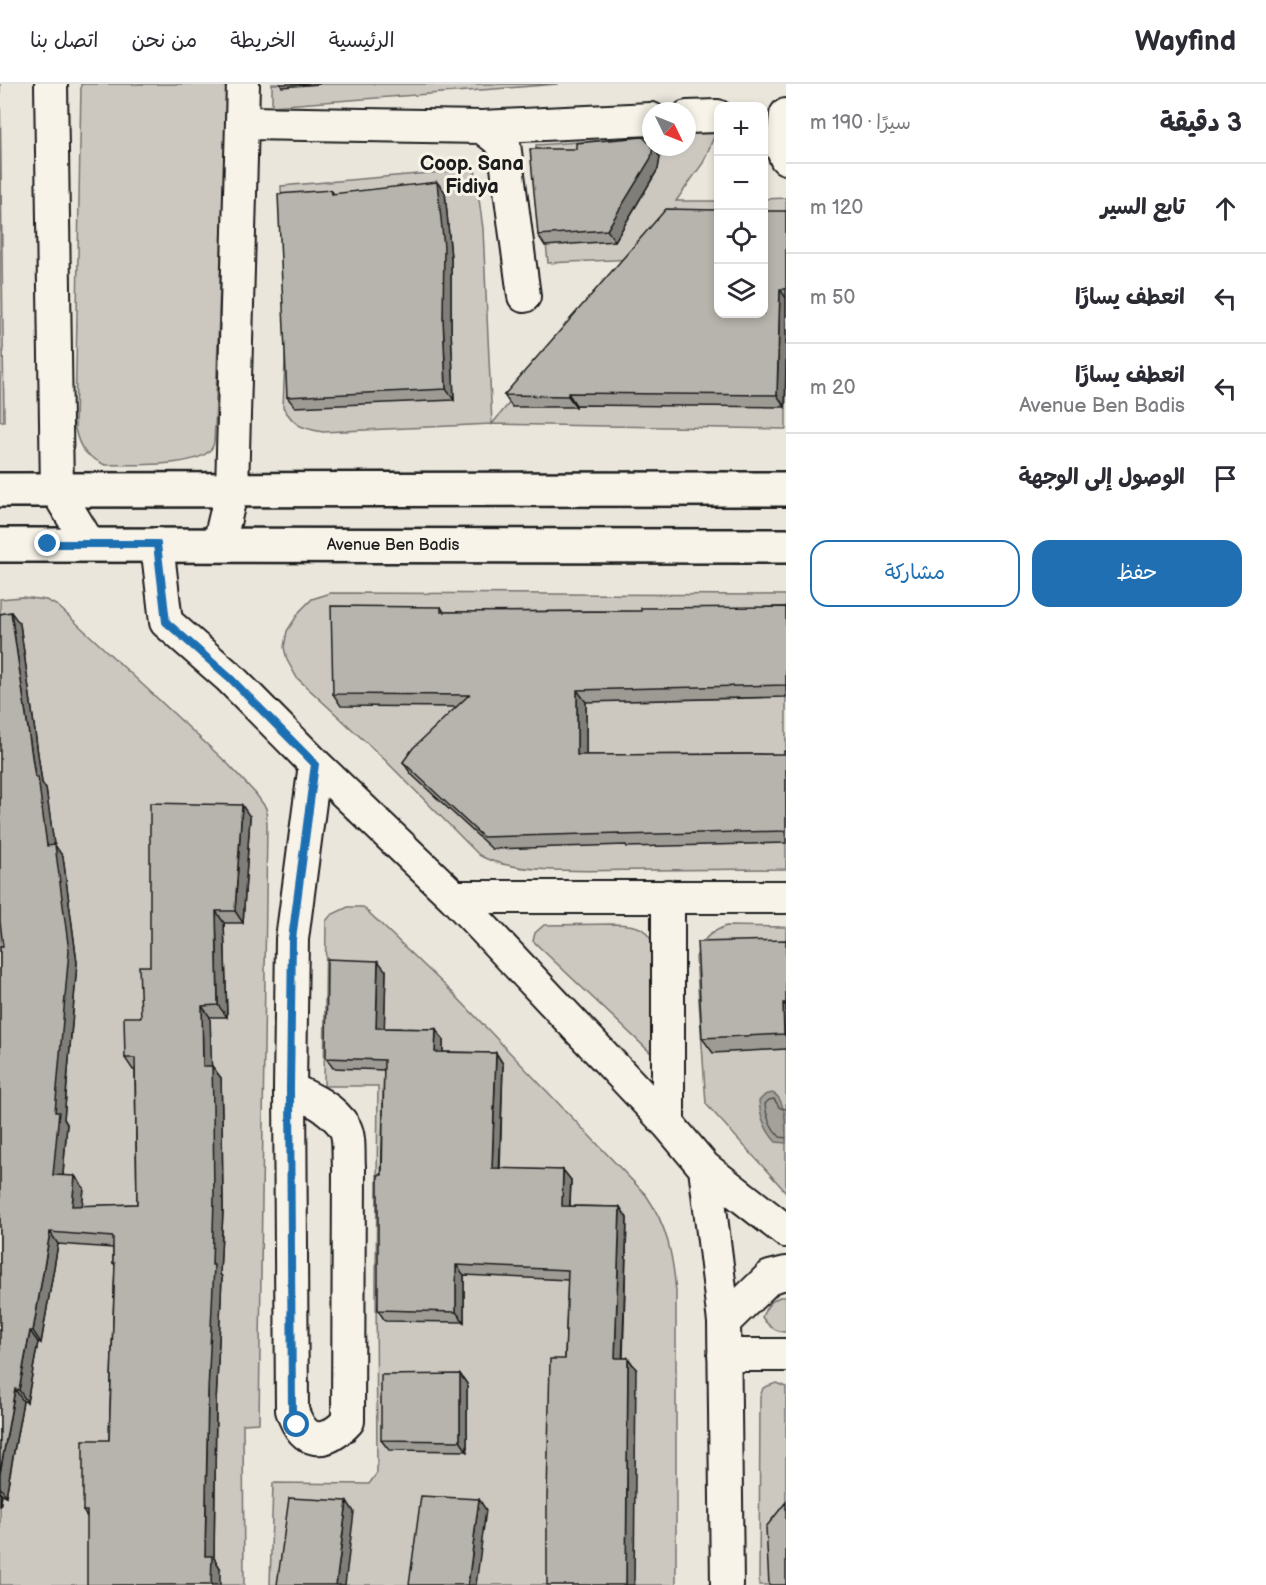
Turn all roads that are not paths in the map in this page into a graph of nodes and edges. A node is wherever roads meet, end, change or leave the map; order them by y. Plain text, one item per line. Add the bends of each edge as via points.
1 (51, 84) edge
2 (243, 84) edge
3 (786, 115) edge
4 (642, 119) edge
5 (242, 123) junction
6 (482, 127) junction
7 (786, 158) edge
8 (524, 296) dead end
9 (232, 489) junction
10 (786, 489) edge
11 (0, 490) edge
12 (57, 490) junction
13 (89, 544) junction
14 (157, 544) junction
15 (219, 544) junction
16 (0, 545) edge
17 (786, 546) edge
18 (315, 764) junction
19 (668, 896) junction
20 (454, 897) junction
21 (786, 897) edge
22 (290, 1089) junction
23 (668, 1124) junction
24 (705, 1168) junction
25 (786, 1231) edge
26 (786, 1273) edge
27 (724, 1322) junction
28 (724, 1355) junction
29 (786, 1355) edge
30 (727, 1585) edge

1 - 12 street
2 - 5 street
3 - 7 street via 782,148
4 - 6 street
5 - 6 street
5 - 9 street
6 - 8 street via 504,144
9 - 10 main road
9 - 12 main road
9 - 15 street
11 - 12 main road
12 - 13 street
13 - 14 main road, Avenue Ben Badis
13 - 16 main road, Avenue Ben Badis
14 - 15 main road, Avenue Ben Badis
14 - 18 street via 166,622 230,678
15 - 17 main road, Avenue Ben Badis
18 - 20 street
18 - 22 street via 292,939
19 - 20 street
19 - 21 street
19 - 23 street
20 - 23 street
22 - 22 street via 292,1410 297,1425 308,1436 323,1438 338,1432 348,1421 346,1130 316,1101
23 - 24 street
24 - 25 street
24 - 27 street
26 - 27 street via 770,1277
27 - 28 street
28 - 29 street
28 - 30 street

